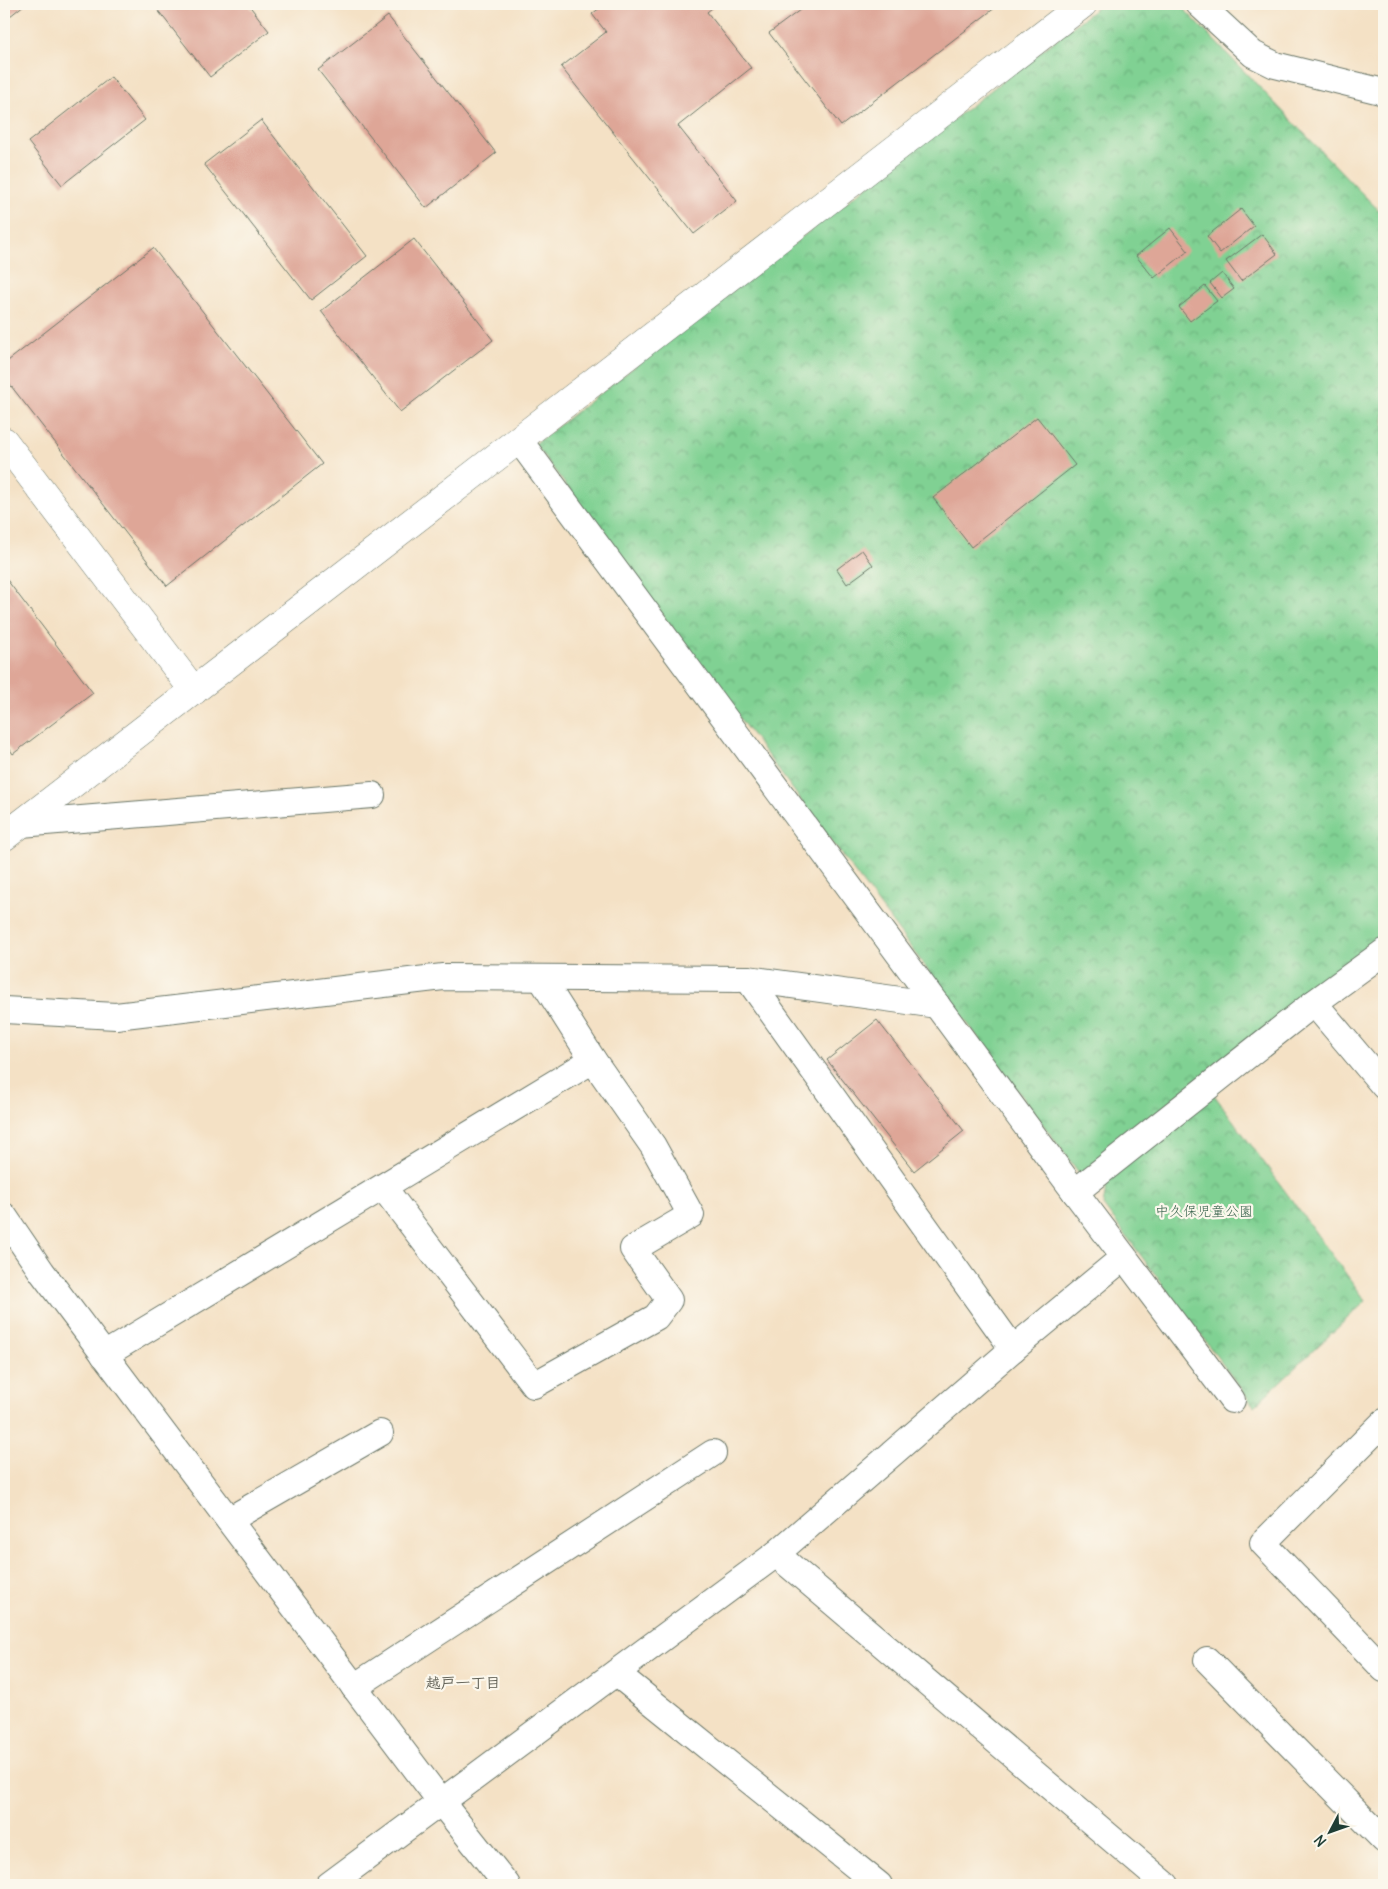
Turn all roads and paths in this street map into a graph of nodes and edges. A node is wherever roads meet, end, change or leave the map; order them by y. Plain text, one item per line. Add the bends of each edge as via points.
1 (1083, 4) edge
2 (1199, 4) edge
3 (1384, 92) edge
4 (519, 440) junction
5 (4, 441) edge
6 (194, 691) junction
7 (372, 795) dead end
8 (12, 831) edge
9 (1384, 952) edge
10 (541, 978) junction
11 (748, 979) junction
12 (1314, 1003) junction
13 (937, 1004) junction
14 (4, 1010) edge
15 (592, 1060) junction
16 (1384, 1086) edge
17 (383, 1186) junction
18 (1075, 1192) junction
19 (4, 1216) edge
20 (1124, 1257) junction
21 (1014, 1349) junction
22 (104, 1354) junction
23 (1232, 1400) dead end
24 (1384, 1422) edge
25 (380, 1433) dead end
26 (712, 1453) dead end
27 (229, 1520) junction
28 (776, 1554) junction
29 (1207, 1660) dead end
30 (1384, 1669) edge
31 (616, 1673) junction
32 (354, 1687) junction
33 (440, 1802) junction
34 (1384, 1840) edge
35 (329, 1885) edge
36 (507, 1885) edge
37 (879, 1885) edge
38 (1166, 1885) edge

1 - 4 street
2 - 3 street via 1253,54 1275,65
4 - 6 street
4 - 13 street
5 - 6 street
6 - 8 street
7 - 8 street
9 - 12 street
10 - 11 street
10 - 14 street via 442,977 116,1016
10 - 15 street
11 - 13 street
11 - 21 street
12 - 16 street
12 - 18 street
13 - 18 street
15 - 17 street
15 - 17 street via 653,1146 691,1215 633,1249 669,1300 656,1317 534,1385
17 - 22 street
18 - 20 street
19 - 22 street
20 - 21 street
20 - 23 street
21 - 28 street
22 - 27 street
24 - 30 street via 1263,1543
25 - 27 street
26 - 32 street
27 - 32 street
28 - 31 street
28 - 38 street
29 - 34 street
31 - 33 street
31 - 37 street
32 - 33 street
33 - 35 street
33 - 36 street

